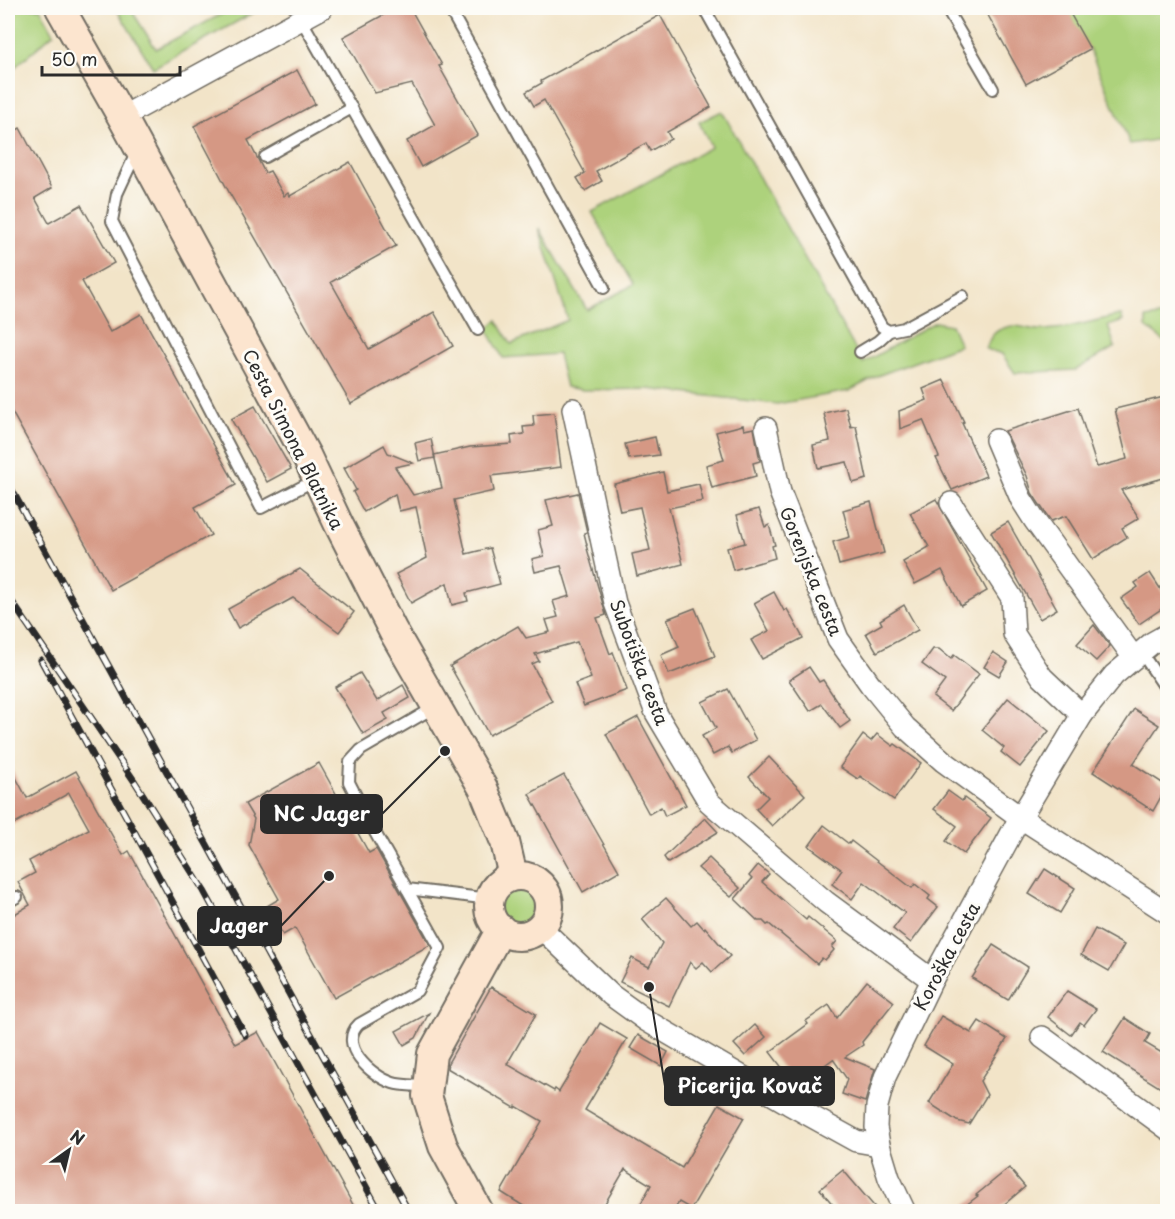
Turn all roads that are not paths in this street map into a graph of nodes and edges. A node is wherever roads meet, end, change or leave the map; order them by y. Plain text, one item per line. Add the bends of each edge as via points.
1 (60, 8) edge
2 (322, 8) edge
3 (449, 8) edge
4 (704, 8) edge
5 (946, 8) edge
6 (301, 19) junction
7 (993, 89) dead end
8 (352, 108) junction
9 (122, 117) junction
10 (139, 148) junction
11 (265, 157) dead end
12 (604, 288) dead end
13 (963, 296) dead end
14 (478, 330) dead end
15 (889, 331) junction
16 (860, 352) dead end
17 (573, 409) dead end
18 (766, 428) dead end
19 (996, 440) dead end
20 (317, 479) junction
21 (951, 502) dead end
22 (1167, 634) edge
23 (1138, 655) junction
24 (1167, 692) edge
25 (436, 706) junction
26 (1082, 715) junction
27 (1021, 818) junction
28 (513, 876) junction
29 (407, 889) junction
30 (490, 899) junction
31 (1167, 914) edge
32 (540, 927) junction
33 (501, 929) junction
34 (932, 980) junction
35 (1041, 1037) dead end
36 (428, 1087) junction
37 (1167, 1129) edge
38 (879, 1145) junction
39 (478, 1212) edge
40 (905, 1212) edge

1 - 9 street, Cesta Simona Blatnika
2 - 6 street
3 - 12 lane
4 - 15 lane via 882,327
5 - 7 lane
6 - 8 lane
6 - 9 street
8 - 11 lane
8 - 14 lane
9 - 10 street, Cesta Simona Blatnika
10 - 20 street, Cesta Simona Blatnika
10 - 20 lane via 117,194 112,221 261,508
13 - 15 lane
15 - 16 lane
17 - 34 street, Subotiška cesta via 615,603 656,713 709,802 826,902
18 - 27 street, Gorenjska cesta via 780,492 838,639 905,727 943,761
19 - 23 street via 1026,506
20 - 25 street, Cesta Simona Blatnika via 393,631
21 - 26 street via 1012,598 1014,634 1042,677
22 - 23 street, Koroška cesta
23 - 24 lane
23 - 26 street, Koroška cesta via 1114,675
25 - 28 street, Cesta Simona Blatnika via 483,788 505,842
25 - 29 lane via 361,750 350,762 349,782
26 - 27 street, Koroška cesta
27 - 31 street, Gorenjska cesta
27 - 34 street, Koroška cesta
28 - 30 street via 503,881
28 - 32 street via 532,879 546,892 547,917
29 - 30 lane
29 - 36 lane via 440,948 417,991 359,1023 352,1040 355,1052 376,1075 393,1083
30 - 33 street via 494,921
32 - 33 street via 521,936
32 - 38 street via 610,995 648,1021 856,1141
33 - 36 street via 432,1054
34 - 38 street, Koroška cesta via 885,1077 877,1106
35 - 37 street
36 - 39 street via 427,1096 443,1146
38 - 40 street, Koroška cesta

